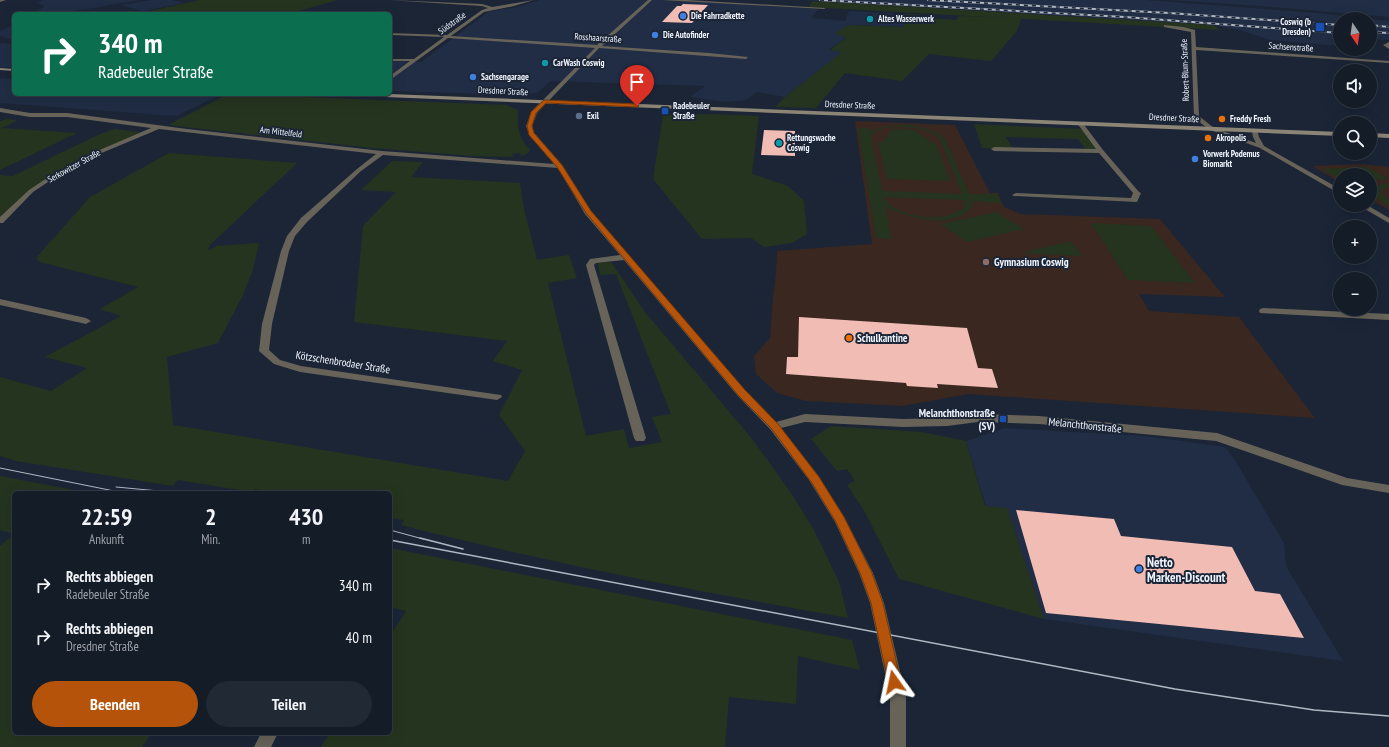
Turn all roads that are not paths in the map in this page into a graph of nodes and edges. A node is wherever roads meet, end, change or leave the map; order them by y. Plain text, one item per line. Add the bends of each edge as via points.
1 (4, 0) edge
2 (390, 0) edge
3 (532, 0) edge
4 (650, 0) edge
5 (664, 0) edge
6 (0, 1) edge
7 (492, 8) junction
8 (824, 8) dead end
9 (1166, 26) dead end
10 (392, 34) edge
11 (449, 37) junction
12 (1389, 43) edge
13 (599, 46) junction
14 (1193, 48) junction
15 (1389, 48) edge
16 (746, 58) dead end
17 (392, 60) edge
18 (414, 60) junction
19 (1389, 62) edge
20 (0, 69) edge
21 (12, 70) edge
22 (392, 76) edge
23 (392, 95) edge
24 (544, 102) junction
25 (0, 110) edge
26 (1080, 123) junction
27 (159, 127) junction
28 (1212, 129) junction
29 (1256, 131) junction
30 (1333, 134) edge
31 (1377, 135) edge
32 (1389, 136) edge
33 (1262, 147) junction
34 (994, 148) dead end
35 (1101, 151) junction
36 (382, 152) junction
37 (560, 166) junction
38 (1333, 188) edge
39 (1016, 195) dead end
40 (1374, 212) edge
41 (0, 221) edge
42 (1389, 221) edge
43 (626, 257) junction
44 (0, 302) edge
45 (1263, 311) dead end
46 (1389, 317) edge
47 (86, 321) dead end
48 (497, 397) dead end
49 (774, 426) junction
50 (640, 438) dead end
51 (1389, 489) edge
52 (269, 735) edge
53 (262, 747) edge
54 (898, 747) edge

1 - 6 street
2 - 7 street via 482,5
3 - 7 street, Südstraße
4 - 13 street
5 - 8 street
7 - 11 street, Südstraße via 481,13
9 - 14 street, Robert-Blum-Straße via 1193,31
10 - 11 street, Rosshaarstraße
11 - 13 street, Rosshaarstraße
11 - 18 street, Südstraße
12 - 15 street via 1385,45
13 - 16 street, Rosshaarstraße
13 - 24 street
14 - 19 street, Sachsenstraße
14 - 28 street, Robert-Blum-Straße via 1196,117
17 - 18 street
18 - 22 street, Südstraße
20 - 21 main road
23 - 24 main road, Dresdner Straße
24 - 26 main road, Dresdner Straße
24 - 37 street via 534,112 529,126 531,134
25 - 27 street, Am Mittelfeld via 30,115 68,115
26 - 28 main road, Dresdner Straße
26 - 35 street
27 - 36 street, Am Mittelfeld
27 - 41 street, Serkowitzer Straße via 94,154 52,178 31,191
28 - 29 main road, Dresdner Straße
28 - 33 street
29 - 30 main road, Dresdner Straße
29 - 33 street via 1256,137
31 - 32 main road
33 - 38 street
34 - 35 street
35 - 39 street via 1137,193 1134,200
36 - 37 street, Am Mittelfeld
36 - 48 street, Kötzschenbrodaer Straße via 304,220 291,236 267,324 264,350 277,362 300,369
37 - 43 street via 588,212
40 - 42 street
43 - 49 street via 741,392
43 - 50 street via 592,261 590,265
44 - 47 street
45 - 46 street
49 - 51 street, Melanchthonstraße via 805,418 903,423 978,418 1039,420 1217,437 1346,482
49 - 54 street via 816,480 840,520 866,573 877,603 898,697
52 - 53 street

